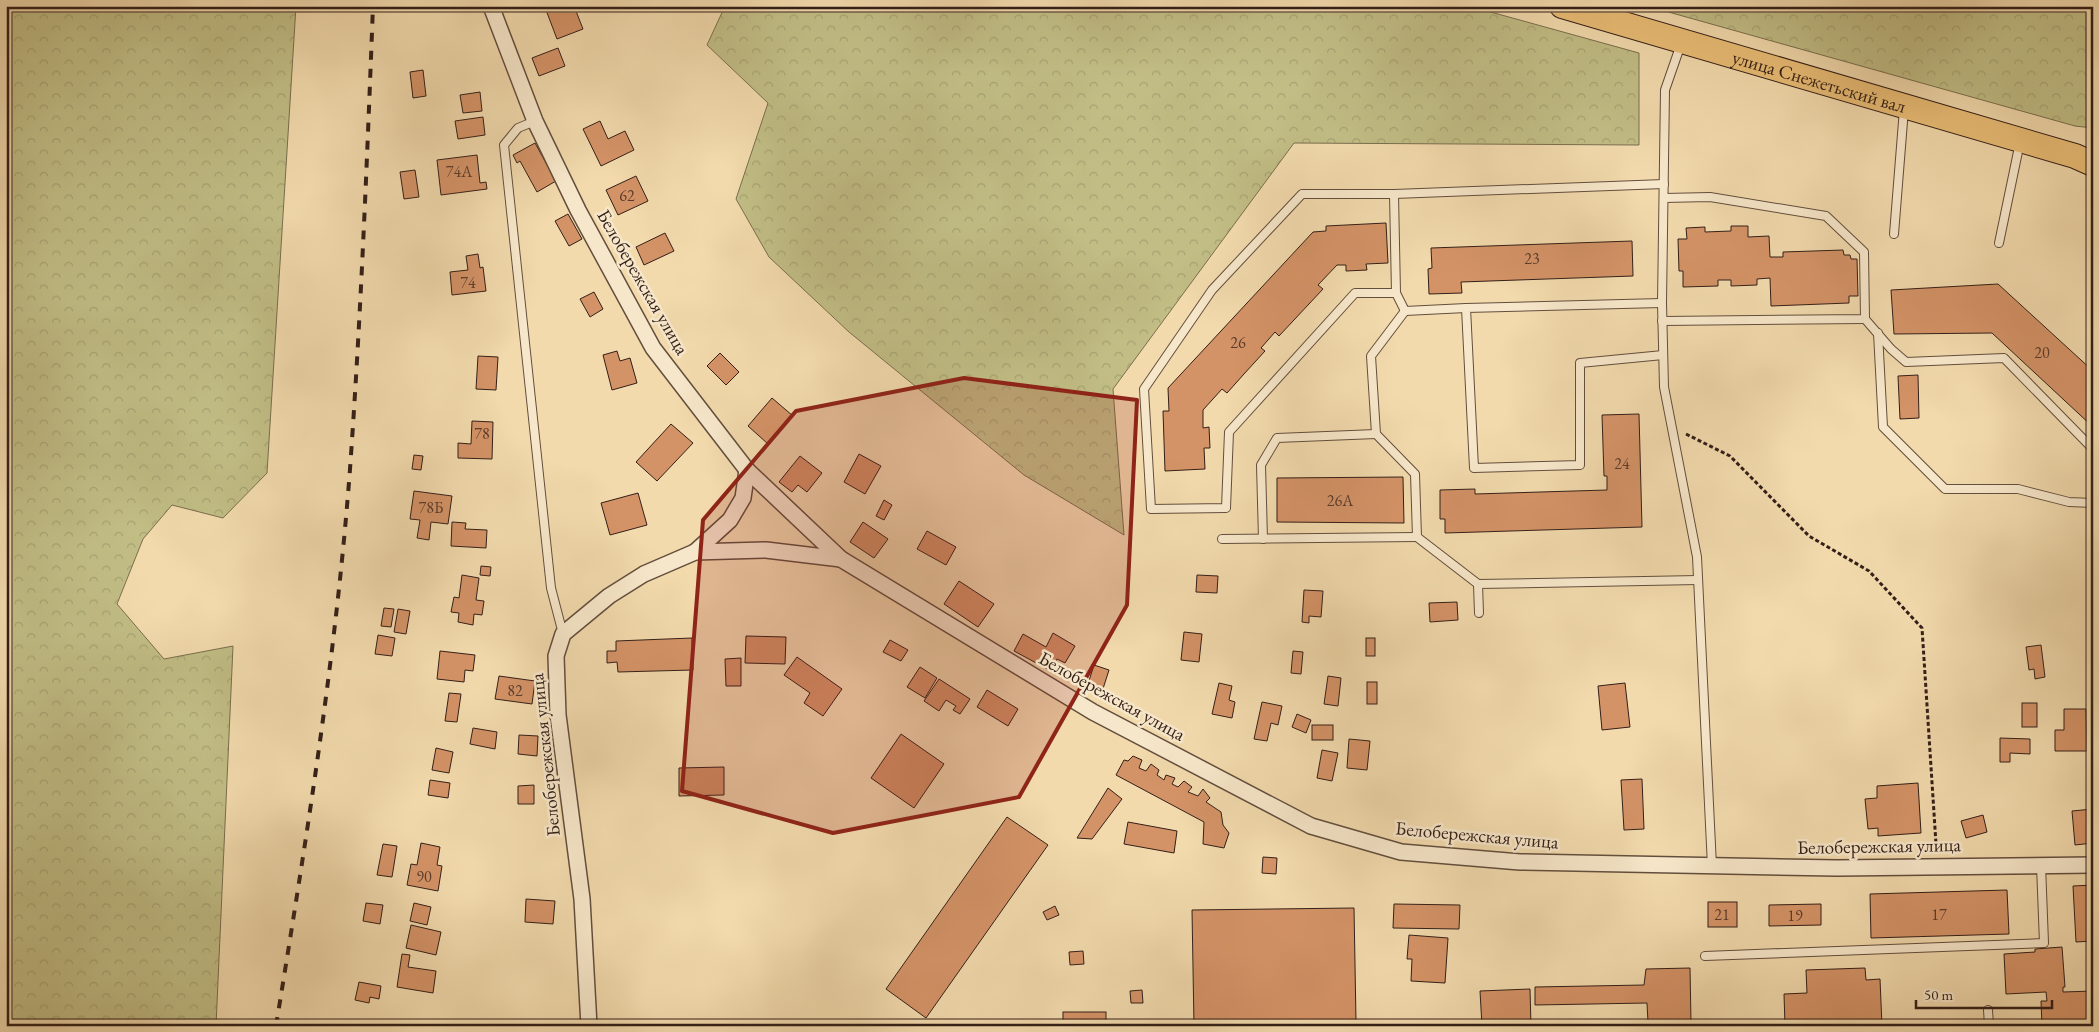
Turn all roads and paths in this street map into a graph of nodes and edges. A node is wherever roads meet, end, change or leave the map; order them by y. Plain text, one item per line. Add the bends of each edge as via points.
1 (492, 6) edge
2 (1562, 6) edge
3 (1594, 11) edge
4 (1682, 42) junction
5 (1904, 107) junction
6 (535, 122) junction
7 (2021, 140) junction
8 (2087, 159) edge
9 (1664, 184) junction
10 (1394, 194) junction
11 (1664, 198) junction
12 (1894, 234) dead end
13 (1998, 243) dead end
14 (1396, 293) junction
15 (1662, 303) junction
16 (1466, 308) junction
17 (1405, 311) junction
18 (1865, 318) junction
19 (1662, 321) junction
20 (1878, 333) junction
21 (1663, 355) junction
22 (1671, 427) junction
23 (1376, 434) junction
24 (2093, 449) edge
25 (747, 470) junction
26 (2093, 503) edge
27 (1417, 537) junction
28 (1222, 538) dead end
29 (1263, 538) junction
30 (695, 552) junction
31 (841, 559) junction
32 (1698, 580) junction
33 (1478, 584) junction
34 (1479, 613) dead end
35 (563, 634) junction
36 (1936, 844) dead end
37 (2041, 865) junction
38 (2093, 865) edge
39 (1712, 866) junction
40 (1705, 956) dead end
41 (1988, 1010) dead end
42 (589, 1026) edge
43 (1989, 1026) edge

1 - 6 street, Белобережская улица
2 - 3 main road, улица Снежетьский вал
3 - 4 main road, улица Снежетьский вал
4 - 5 main road, улица Снежетьский вал
4 - 9 lane via 1665,90
5 - 7 main road, улица Снежетьский вал
5 - 12 lane
6 - 25 street, Белобережская улица via 578,210 653,348
6 - 35 lane via 518,128 504,145 551,588
7 - 8 main road, улица Снежетьский вал
7 - 13 lane
9 - 10 lane
9 - 11 lane
10 - 14 lane
10 - 14 lane via 1302,194 1212,290 1144,389 1151,509 1226,508 1229,432 1355,293
11 - 15 lane
11 - 18 lane via 1710,197 1826,216 1864,252
14 - 17 lane
15 - 16 lane
15 - 19 lane
16 - 17 lane
16 - 21 lane via 1474,468 1580,465 1580,363
17 - 23 lane via 1371,356
18 - 19 lane
18 - 20 lane
19 - 21 lane
20 - 24 lane via 1906,362 2004,358
20 - 26 lane via 1883,427 1945,489 2018,489 2069,502
21 - 22 lane via 1664,387
22 - 32 lane via 1697,557
22 - 36 path via 1730,456 1809,536 1869,571 1922,628
23 - 27 lane via 1415,474
23 - 29 lane via 1277,438 1261,464
25 - 30 street via 743,498 730,520
25 - 31 street, Белобережская улица
27 - 29 lane
27 - 33 lane
28 - 29 lane
30 - 31 street, Белобережская улица via 766,550
30 - 35 street, Белобережская улица via 644,574 609,596
31 - 39 street, Белобережская улица via 1093,712 1311,826 1401,852 1520,862
32 - 33 lane
32 - 39 lane
33 - 34 lane
35 - 42 street, Белобережская улица via 556,656 558,715 582,899
37 - 38 street, Белобережская улица
37 - 39 street, Белобережская улица
37 - 40 lane via 2044,943
41 - 43 lane

